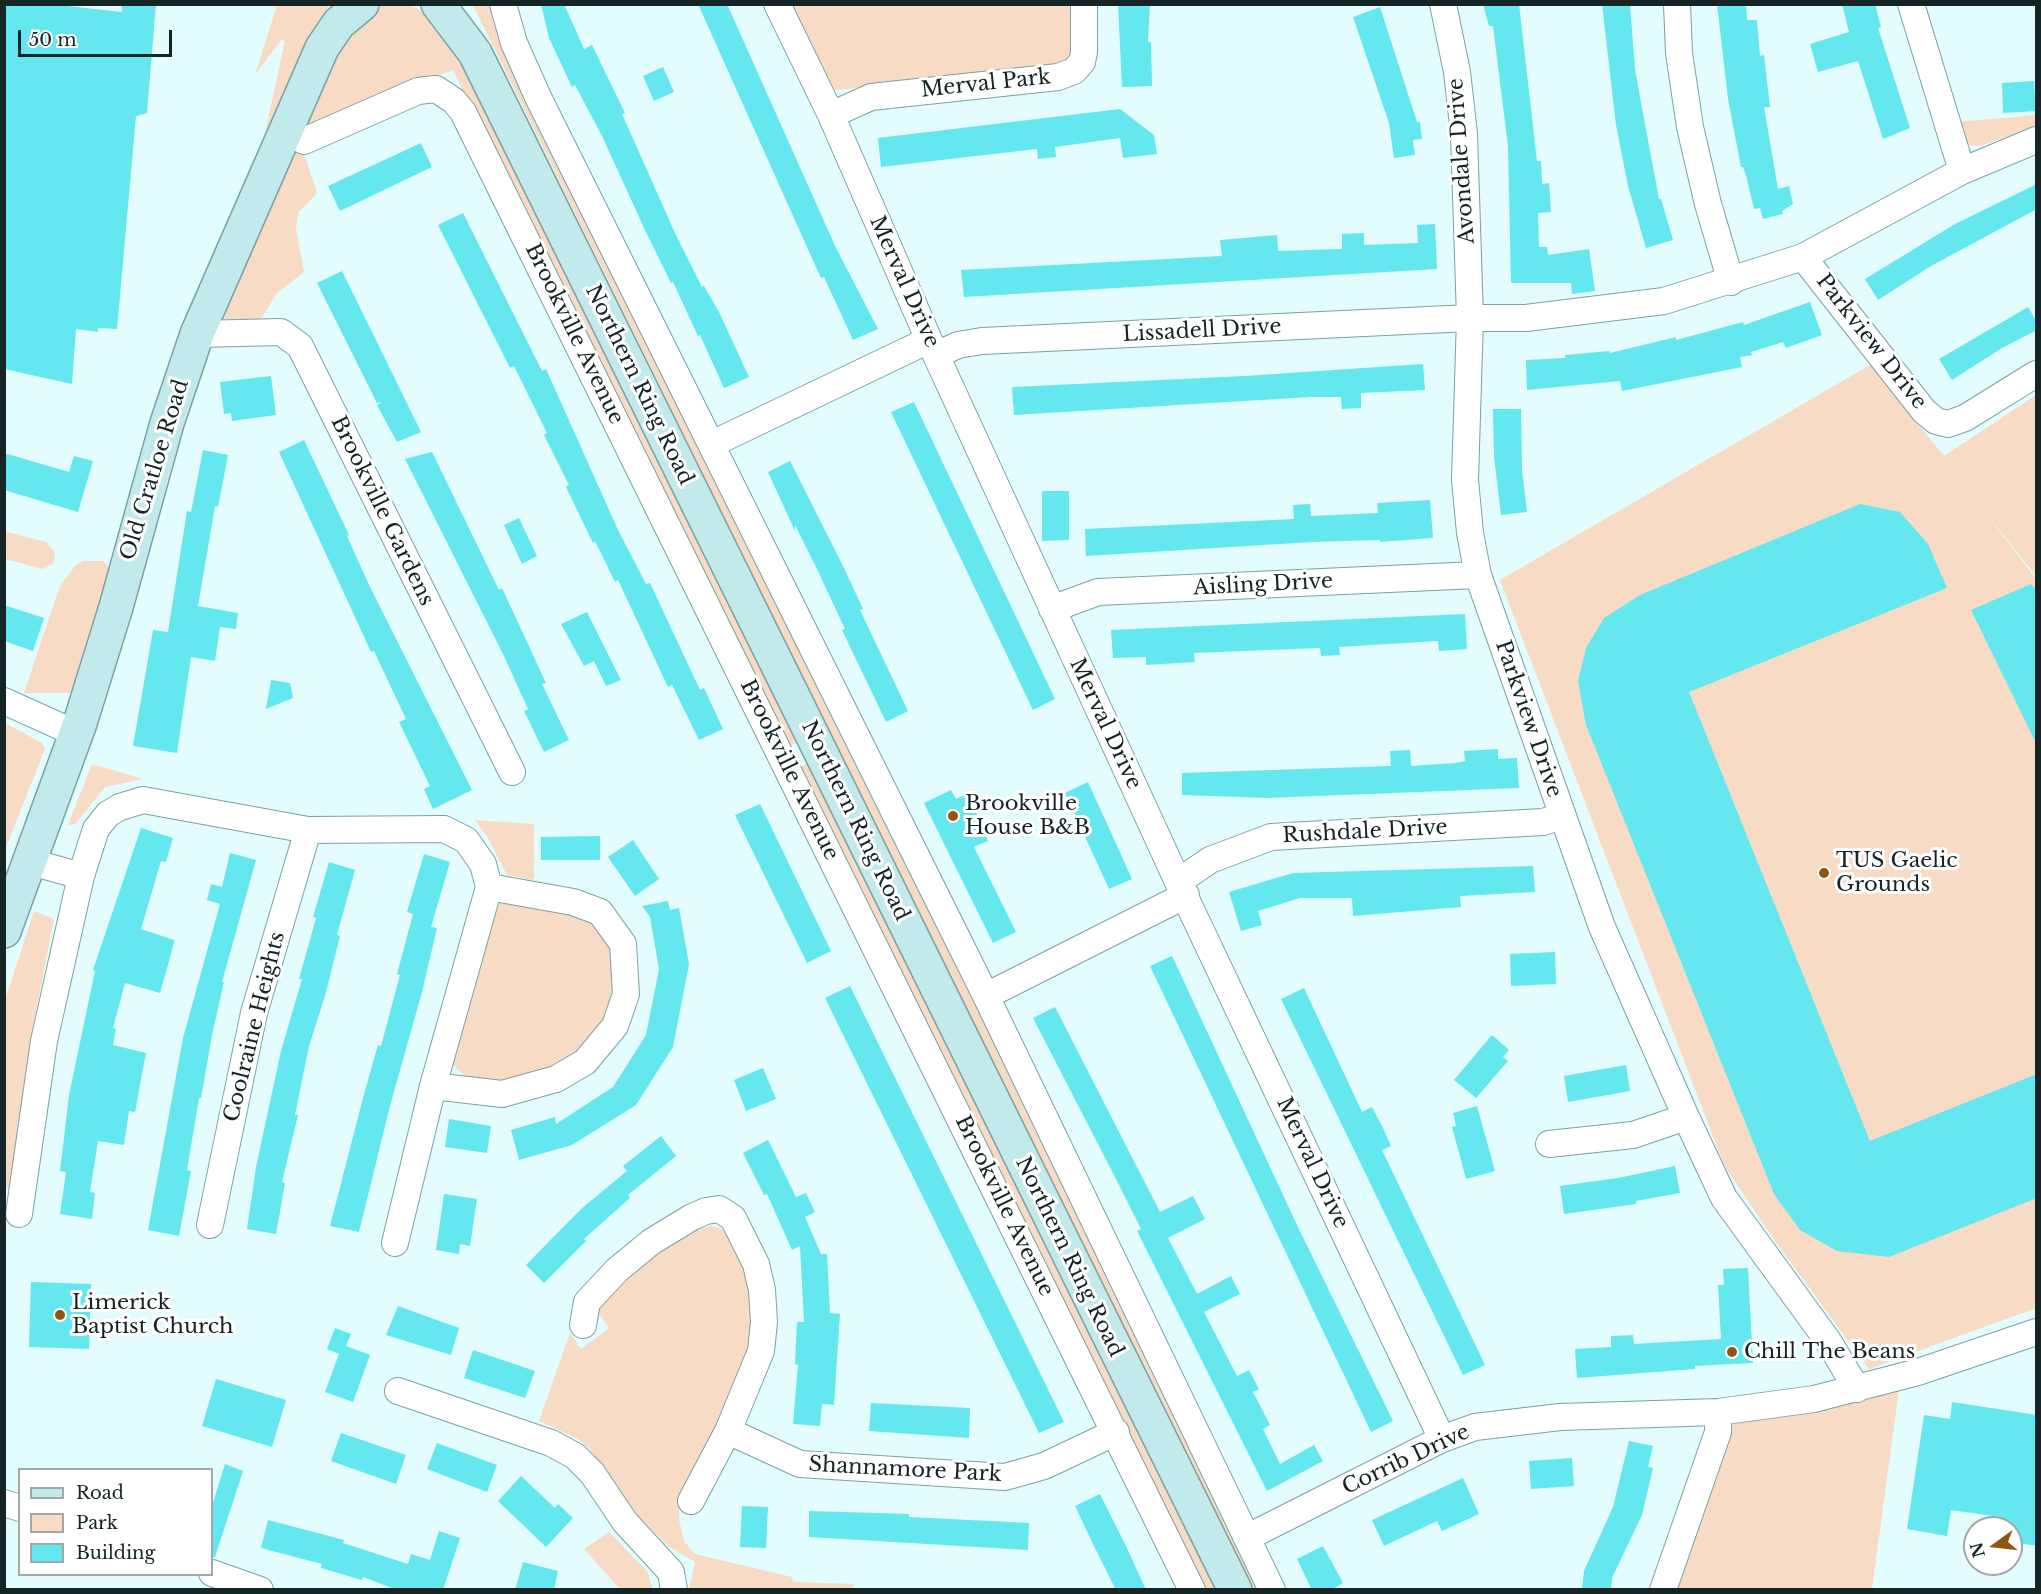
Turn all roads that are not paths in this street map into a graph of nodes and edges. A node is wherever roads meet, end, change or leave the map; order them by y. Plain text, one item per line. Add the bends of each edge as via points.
1 (438, 4) edge
2 (462, 4) edge
3 (502, 4) edge
4 (777, 4) edge
5 (1084, 4) edge
6 (1443, 4) edge
7 (1677, 4) edge
8 (1911, 4) edge
9 (348, 10) edge
10 (475, 53) junction
11 (831, 115) junction
12 (2037, 140) edge
13 (304, 141) dead end
14 (1962, 171) junction
15 (1803, 257) junction
16 (1731, 282) junction
17 (1470, 318) junction
18 (197, 334) junction
19 (932, 347) junction
20 (2037, 374) edge
21 (712, 444) junction
22 (1478, 575) junction
23 (1052, 609) junction
24 (4, 701) edge
25 (77, 734) junction
26 (512, 772) dead end
27 (1562, 816) junction
28 (308, 830) junction
29 (31, 862) junction
30 (81, 876) junction
31 (489, 887) junction
32 (1182, 889) junction
33 (4, 931) edge
34 (986, 996) junction
35 (433, 1086) junction
36 (1686, 1117) junction
37 (1549, 1144) dead end
38 (19, 1215) dead end
39 (210, 1225) dead end
40 (395, 1243) dead end
41 (583, 1325) dead end
42 (2037, 1332) edge
43 (1857, 1389) junction
44 (398, 1391) dead end
45 (1718, 1412) junction
46 (728, 1431) junction
47 (1116, 1432) junction
48 (1443, 1439) junction
49 (691, 1501) dead end
50 (1248, 1537) junction
51 (213, 1573) edge
52 (260, 1590) edge
53 (674, 1590) edge
54 (1192, 1590) edge
55 (1235, 1590) edge
56 (1272, 1590) edge
57 (1663, 1590) edge

1 - 10 main road
2 - 10 main road
3 - 21 street via 527,74
4 - 11 street, Merval Drive
5 - 11 street, Merval Park via 1084,52 1074,71 1058,77 872,97
6 - 17 street, Avondale Drive via 1464,134
7 - 16 street via 1679,53 1690,127
8 - 14 street
9 - 18 main road, Old Cratloe Road via 322,48 302,88
10 - 55 main road, Northern Ring Road
11 - 19 street, Merval Drive
12 - 14 street, Parkview Drive
13 - 47 street, Brookville Avenue via 418,91 436,89 454,100 463,112
14 - 15 street, Parkview Drive
15 - 16 street, Parkview Drive
15 - 20 street, Parkview Drive via 1924,411 1936,421 1948,424 1965,418
16 - 17 street, Parkview Drive via 1629,307 1526,318
17 - 19 street, Lissadell Drive via 982,341
17 - 22 street, Parkview Drive via 1465,480
18 - 25 main road, Old Cratloe Road via 166,423
18 - 26 street, Brookville Gardens via 281,332 300,346
19 - 21 street, Lissadell Drive
19 - 23 street, Merval Drive
21 - 34 street
22 - 23 street, Aisling Drive via 1098,592
22 - 27 street, Parkview Drive
23 - 32 street, Merval Drive
24 - 25 street
25 - 29 main road, Old Cratloe Road
27 - 32 street, Rushdale Drive via 1543,822 1271,837 1210,860
27 - 36 street, Parkview Drive via 1602,927
28 - 30 street via 143,800 131,802 108,814 96,829
28 - 31 street via 444,829 466,840 483,864
28 - 39 street, Coolraine Heights via 254,1013
29 - 30 street
29 - 33 main road, Old Cratloe Road
30 - 38 street via 44,1041
31 - 35 street
31 - 35 street via 573,902 600,912 623,944 626,994 615,1026 585,1062 556,1078 502,1094
32 - 34 street, Rushdale Drive
32 - 48 street, Merval Drive
34 - 50 street
35 - 40 street
36 - 37 street via 1633,1135
36 - 43 street, Parkview Drive via 1724,1198 1828,1341
41 - 46 street via 587,1302 651,1242 706,1210 719,1209 733,1218 756,1264 764,1322 761,1352
42 - 43 street, Corrib Drive
43 - 45 street, Corrib Drive via 1804,1401
44 - 53 street via 551,1443 575,1456 592,1473 625,1522 671,1572
45 - 48 street, Corrib Drive via 1560,1417 1475,1427
45 - 57 street via 1718,1432
46 - 47 street, Shannamore Park via 800,1464 1005,1477 1044,1466
46 - 49 street
47 - 54 street, Brookville Avenue
48 - 50 street, Corrib Drive
50 - 56 street
51 - 52 street

